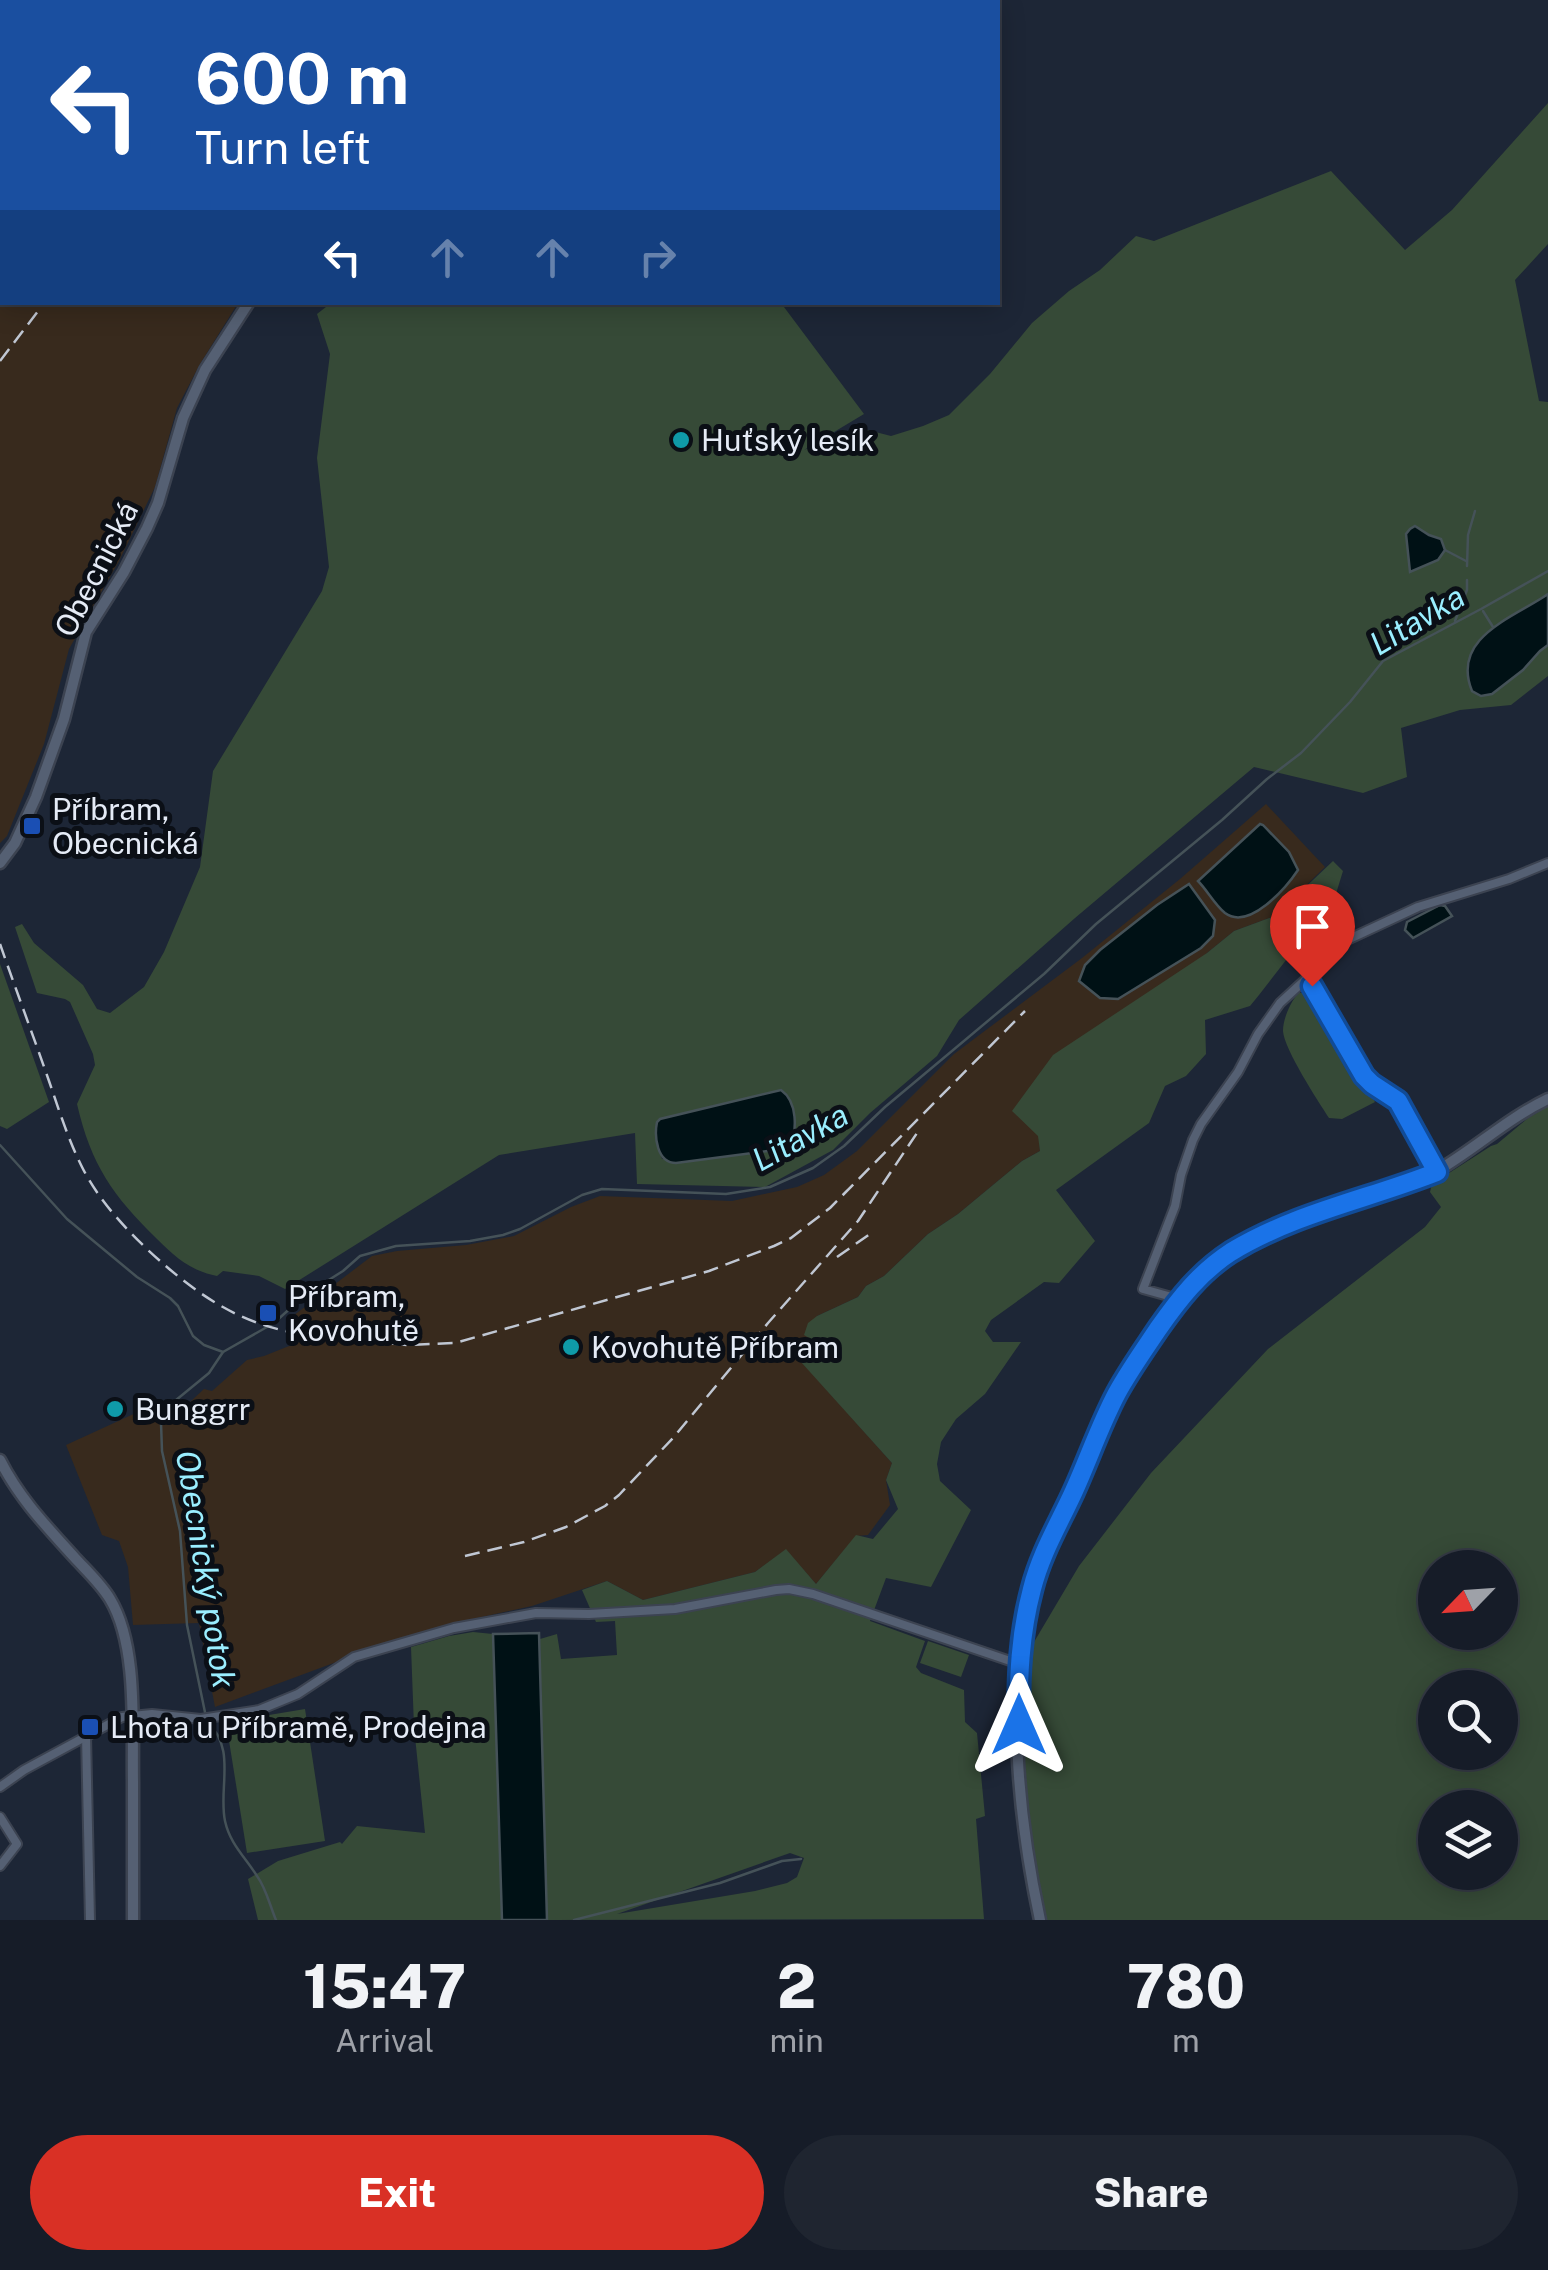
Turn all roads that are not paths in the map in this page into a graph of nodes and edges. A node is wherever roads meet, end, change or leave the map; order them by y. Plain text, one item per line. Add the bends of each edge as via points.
1 (247, 305) edge
2 (0, 863) edge
3 (1548, 863) edge
4 (1305, 980) junction
5 (1548, 1099) edge
6 (1437, 1172) junction
7 (1179, 1299) junction
8 (0, 1460) edge
9 (1019, 1664) junction
10 (132, 1715) junction
11 (86, 1735) junction
12 (0, 1787) edge
13 (0, 1817) edge
14 (0, 1866) edge
15 (90, 1920) edge
16 (133, 1920) edge
17 (1040, 1920) edge

1 - 2 street, Obecnická via 205,370 147,528 86,632 36,797
3 - 4 street via 1432,902 1347,940
4 - 6 street via 1364,1076 1398,1101
4 - 7 street via 1267,1019 1189,1151 1143,1289
5 - 6 street
6 - 7 street via 1256,1239 1208,1269
7 - 9 street via 1117,1394 1045,1548
8 - 10 street via 37,1517 112,1603 128,1654
9 - 10 street via 813,1594 776,1590 675,1609 536,1613 454,1628 354,1658 260,1710 200,1719
9 - 17 street via 1022,1810
10 - 11 street
10 - 16 street
11 - 12 street
11 - 15 street
13 - 14 street via 17,1844

